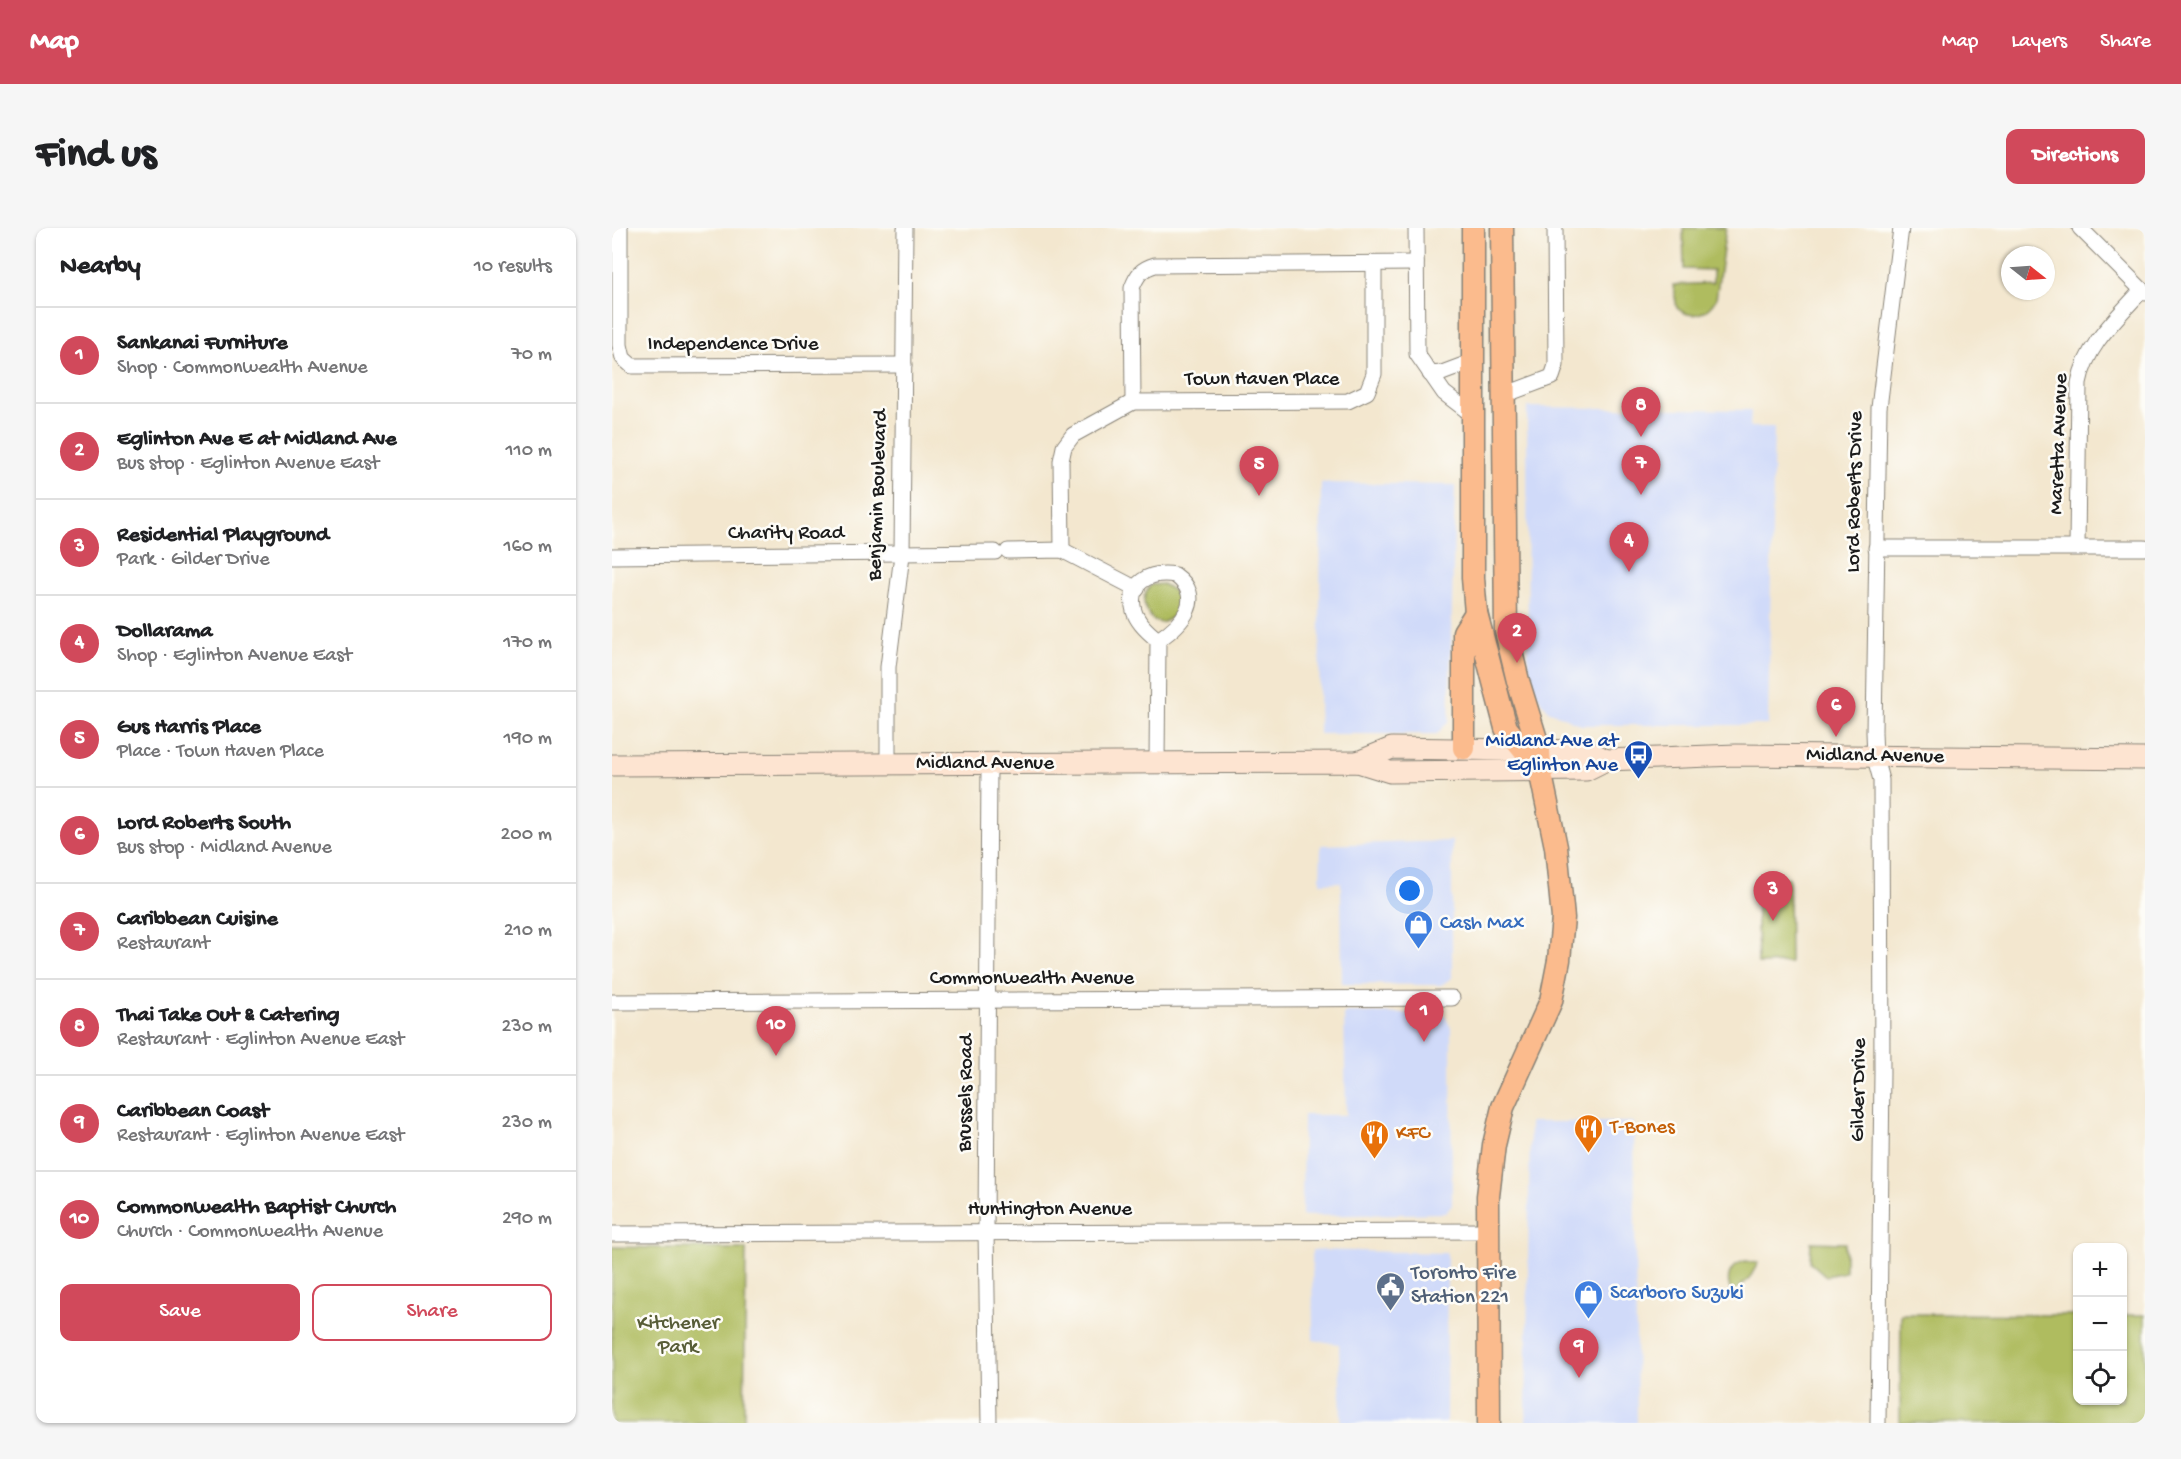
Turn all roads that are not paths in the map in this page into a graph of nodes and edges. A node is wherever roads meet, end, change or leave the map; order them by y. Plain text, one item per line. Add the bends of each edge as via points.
1 (621, 228) edge
2 (906, 228) edge
3 (1416, 228) edge
4 (1473, 228) edge
5 (1502, 228) edge
6 (1555, 228) edge
7 (1901, 228) edge
8 (2080, 228) edge
9 (1416, 263) junction
10 (1374, 265) junction
11 (2143, 291) edge
12 (1474, 361) junction
13 (904, 365) junction
14 (1430, 374) junction
15 (1504, 395) junction
16 (1133, 402) junction
17 (1474, 416) junction
18 (1875, 548) junction
19 (2078, 548) junction
20 (2145, 548) edge
21 (1062, 550) junction
22 (902, 555) junction
23 (612, 556) edge
24 (1137, 589) junction
25 (1476, 613) junction
26 (1158, 640) junction
27 (1464, 748) junction
28 (1534, 756) junction
29 (1875, 758) junction
30 (2145, 759) edge
31 (1358, 762) junction
32 (888, 764) junction
33 (989, 764) junction
34 (1157, 764) junction
35 (612, 765) edge
36 (1452, 998) dead end
37 (989, 999) junction
38 (612, 1002) edge
39 (986, 1230) junction
40 (1488, 1231) junction
41 (612, 1234) edge
42 (989, 1423) edge
43 (1488, 1423) edge
44 (1878, 1423) edge

1 - 13 street, Independence Drive via 620,345 623,358 632,366
2 - 13 street, Benjamin Boulevard
3 - 9 street
4 - 12 main road
5 - 15 main road
6 - 15 street via 1556,365 1552,377
7 - 18 street, Lord Roberts Drive via 1879,408
8 - 11 street
9 - 10 street
9 - 14 street via 1415,342 1421,364
10 - 16 street, Town Haven Place via 1374,374 1367,392 1356,399
10 - 16 street via 1146,267 1137,275 1132,288
11 - 19 street, Maretta Avenue via 2096,343 2082,368
12 - 14 street
12 - 17 main road
13 - 22 street, Benjamin Boulevard
14 - 17 street via 1444,393
15 - 28 main road via 1506,631
16 - 21 street, Town Haven Place via 1073,435 1064,447
17 - 25 main road
18 - 19 street
18 - 29 street, Lord Roberts Drive
19 - 20 street
21 - 22 street, Charity Road
21 - 24 street
22 - 23 street, Charity Road
22 - 32 street, Benjamin Boulevard via 888,667
24 - 26 street via 1134,612
24 - 26 street via 1146,577 1157,573 1175,575 1185,585 1187,612 1182,621
25 - 27 main road via 1464,632
25 - 28 main road via 1506,728
26 - 34 street
27 - 28 main road, Midland Avenue
27 - 31 main road, Midland Avenue via 1392,748
28 - 29 main road, Midland Avenue via 1586,770 1606,760 1736,755
28 - 31 main road, Midland Avenue via 1390,772
28 - 40 main road via 1556,847 1562,942 1551,1000 1503,1107 1492,1165
29 - 30 main road, Midland Avenue
29 - 44 street, Gilder Drive via 1881,780
31 - 34 main road, Midland Avenue
32 - 33 main road, Midland Avenue
32 - 35 main road, Midland Avenue
33 - 34 main road, Midland Avenue
33 - 37 street, Brussels Road
36 - 37 street, Commonwealth Avenue
37 - 38 street, Commonwealth Avenue
37 - 39 street, Brussels Road
39 - 40 street, Huntington Avenue
39 - 41 street, Huntington Avenue
39 - 42 street, Brussels Road
40 - 43 main road

